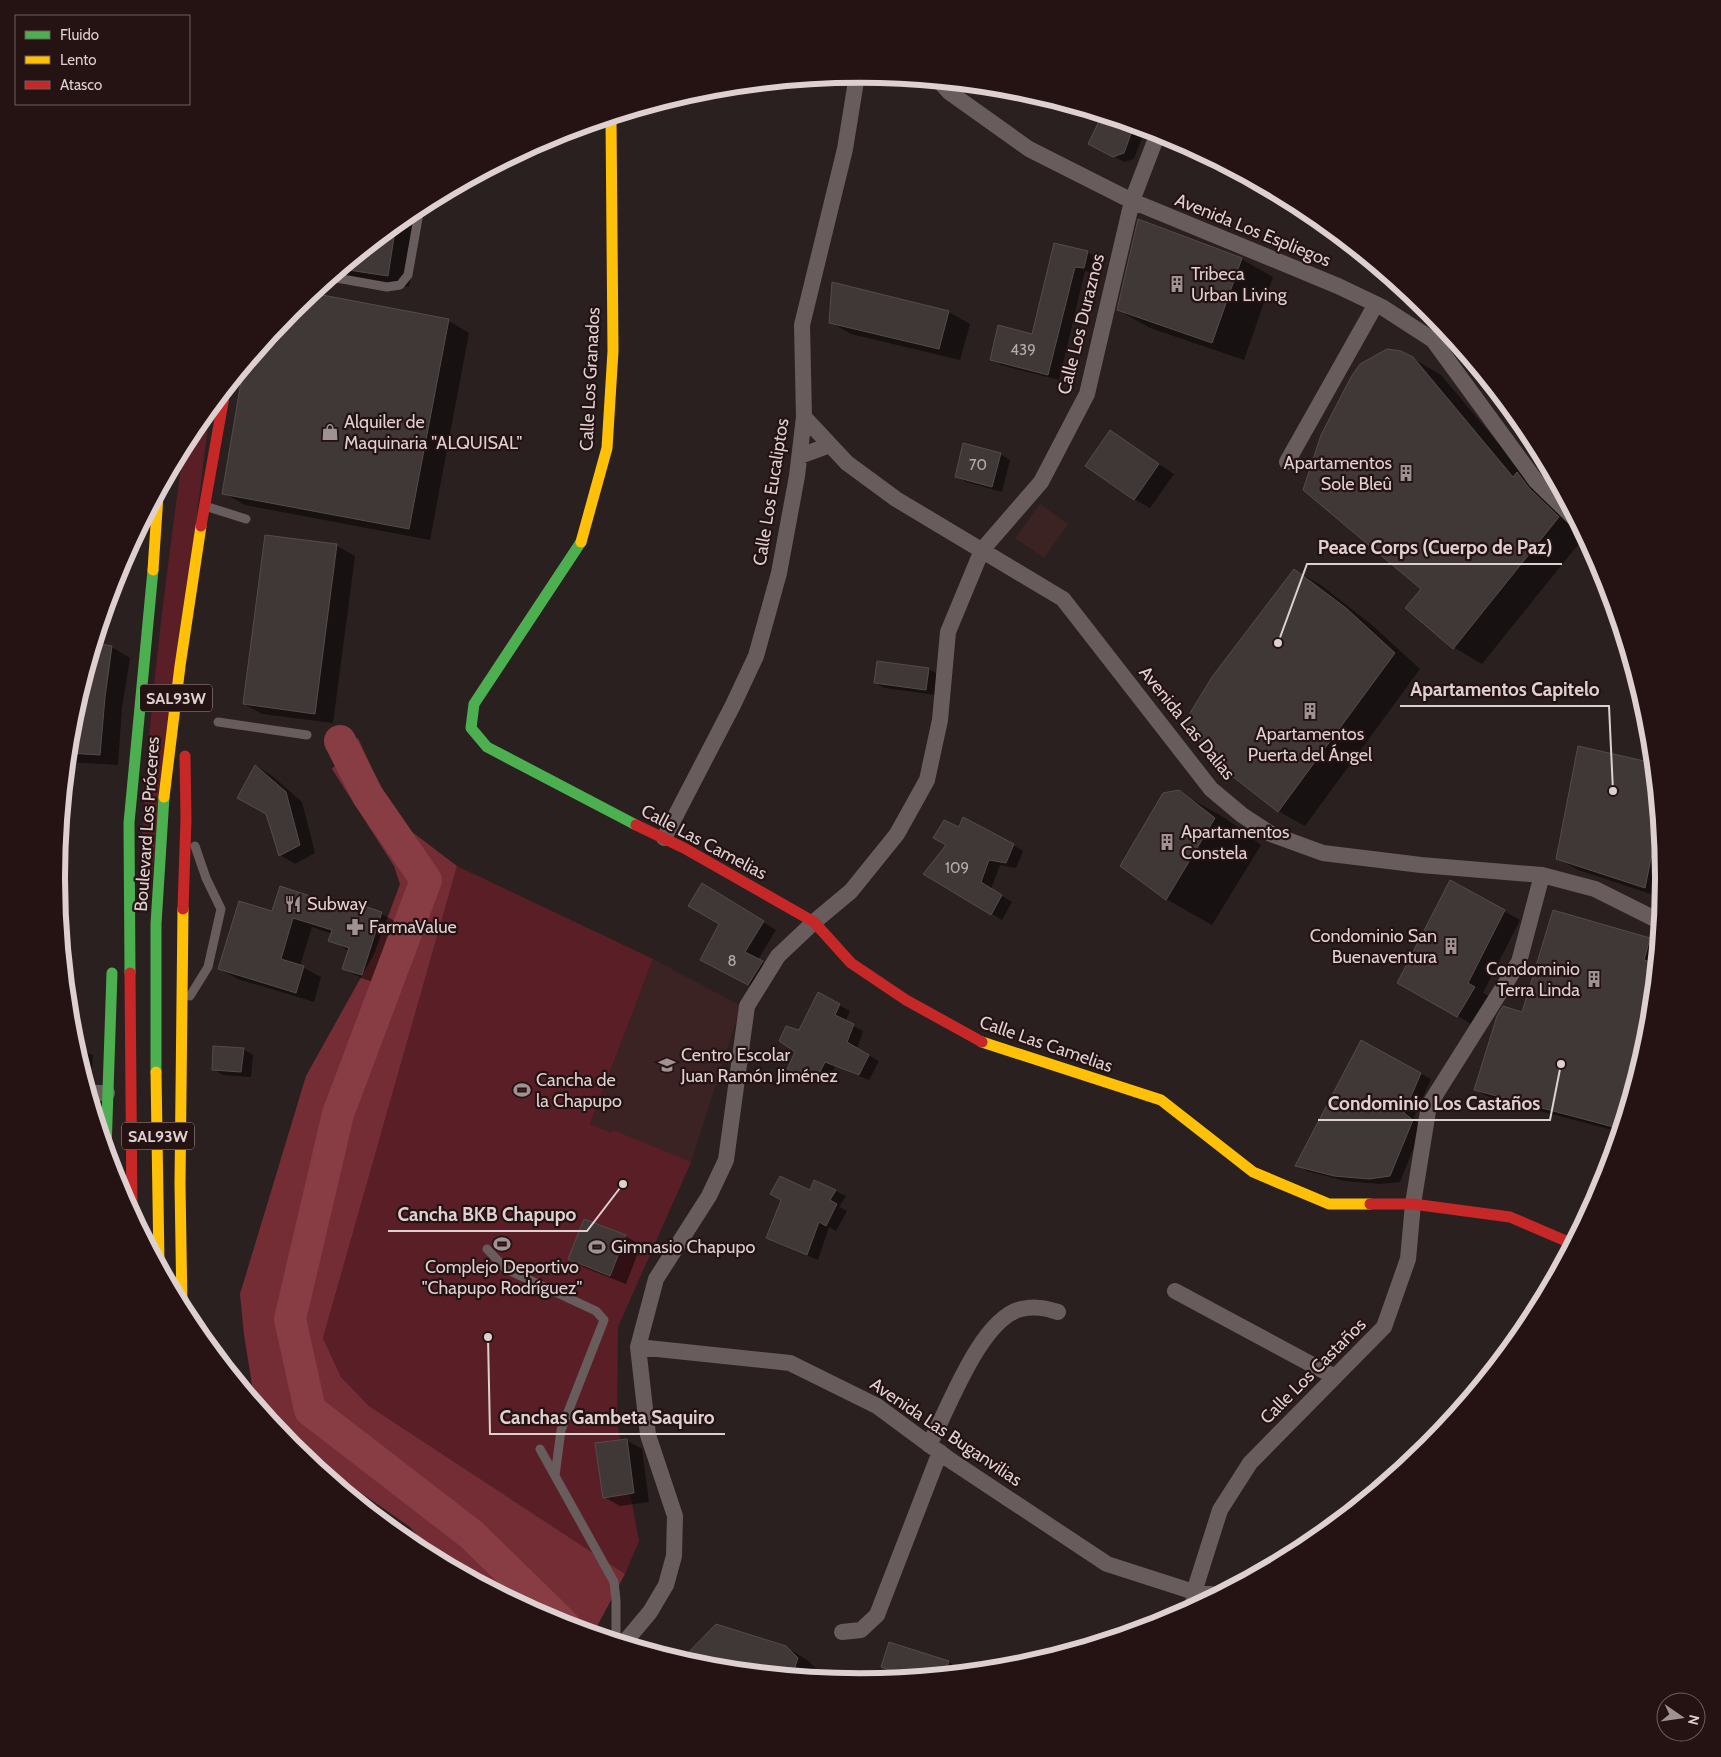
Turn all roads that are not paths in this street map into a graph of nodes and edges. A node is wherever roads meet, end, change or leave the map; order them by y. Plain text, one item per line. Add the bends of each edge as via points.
1 (856, 83) edge
2 (946, 88) edge
3 (611, 123) edge
4 (1155, 140) edge
5 (1132, 201) junction
6 (418, 218) edge
7 (338, 278) edge
8 (1376, 304) junction
9 (223, 403) edge
10 (804, 417) junction
11 (830, 445) junction
12 (800, 456) junction
13 (1287, 462) dead end
14 (204, 505) junction
15 (1564, 508) edge
16 (155, 512) edge
17 (246, 519) dead end
18 (982, 550) junction
19 (190, 589) junction
20 (186, 715) dead end
21 (218, 722) dead end
22 (471, 728) joint
23 (307, 735) dead end
24 (185, 743) dead end
25 (186, 819) junction
26 (129, 823) junction
27 (664, 838) junction
28 (1542, 875) junction
29 (117, 892) dead end
30 (1654, 919) edge
31 (814, 922) junction
32 (113, 960) dead end
33 (170, 1007) junction
34 (95, 1093) edge
35 (107, 1093) junction
36 (106, 1132) edge
37 (132, 1196) edge
38 (1413, 1204) junction
39 (1567, 1242) edge
40 (487, 1249) dead end
41 (159, 1253) edge
42 (1175, 1291) dead end
43 (182, 1292) edge
44 (1058, 1312) dead end
45 (638, 1347) junction
46 (1335, 1377) junction
47 (934, 1448) junction
48 (540, 1449) dead end
49 (555, 1476) junction
50 (1194, 1592) junction
51 (1208, 1594) edge
52 (1193, 1601) edge
53 (842, 1632) dead end
54 (616, 1635) edge
55 (628, 1639) edge

1 - 10 street, Calle Los Eucaliptos via 845,149 802,325
2 - 5 street, Avenida Los Espliegos via 1029,149
3 - 22 main road, Calle Los Granados via 613,351 607,448 580,544 474,704
4 - 5 street, Calle Los Duraznos
5 - 8 street, Avenida Los Espliegos
5 - 18 street, Calle Los Duraznos via 1086,394 1041,482
6 - 7 lane via 408,275 400,285 387,287
8 - 13 street
8 - 15 street, Avenida Los Espliegos via 1433,340 1536,481
9 - 14 main road, Boulevard Los Próceres / SAL93W
10 - 11 street, Avenida Las Dalias
10 - 12 street, Calle Los Eucaliptos
11 - 12 street
11 - 18 street, Avenida Las Dalias via 847,463 896,499
12 - 27 street, Calle Los Eucaliptos via 778,573 756,656
14 - 17 lane
14 - 19 main road, Boulevard Los Próceres / SAL93W
16 - 26 main road, Boulevard Los Próceres / SAL93W via 157,536
18 - 28 street, Avenida Las Dalias via 1063,599 1211,789 1271,834 1323,853
18 - 31 street, Calle Los Duraznos via 948,632 940,720 927,780 896,834 851,891
19 - 20 main road
19 - 33 main road, Boulevard Los Próceres / SAL93W via 158,875
21 - 23 lane
22 - 27 main road, Calle Las Camelias via 488,746
24 - 25 main road
25 - 33 main road via 182,938
25 - 33 lane via 206,878 221,909 208,967
26 - 29 main road
26 - 37 main road, Boulevard Los Próceres / SAL93W
27 - 31 main road, Calle Las Camelias
28 - 30 street, Avenida Las Dalias via 1595,888
28 - 38 street, Calle Los Castaños via 1519,962 1428,1106
31 - 38 main road, Calle Las Camelias via 851,963 975,1040 1160,1100 1253,1172 1329,1204
31 - 45 street, Calle Los Duraznos via 778,956 747,1006 726,1160 709,1196 656,1278
32 - 35 main road
33 - 41 main road, Boulevard Los Próceres / SAL93W
33 - 43 main road via 180,1184
34 - 35 street
35 - 36 main road
38 - 39 main road, Calle Las Camelias via 1510,1217
38 - 46 street, Calle Los Castaños via 1408,1259 1384,1328
40 - 49 lane via 506,1269 596,1311 604,1320 560,1430
42 - 46 street
44 - 47 street via 1039,1307 1018,1310 1000,1321 969,1361
45 - 47 street, Avenida Las Buganvilias via 790,1363 877,1406
45 - 55 street, Calle Los Duraznos via 648,1435 675,1516 674,1556 666,1585 650,1612
46 - 50 street, Calle Los Castaños via 1250,1463 1220,1510
47 - 50 street, Avenida Las Buganvilias via 1107,1564
47 - 53 street via 877,1615 862,1630
48 - 49 lane
49 - 54 lane via 614,1582
50 - 51 street, Avenida Las Buganvilias
50 - 52 street, Calle Los Castaños

